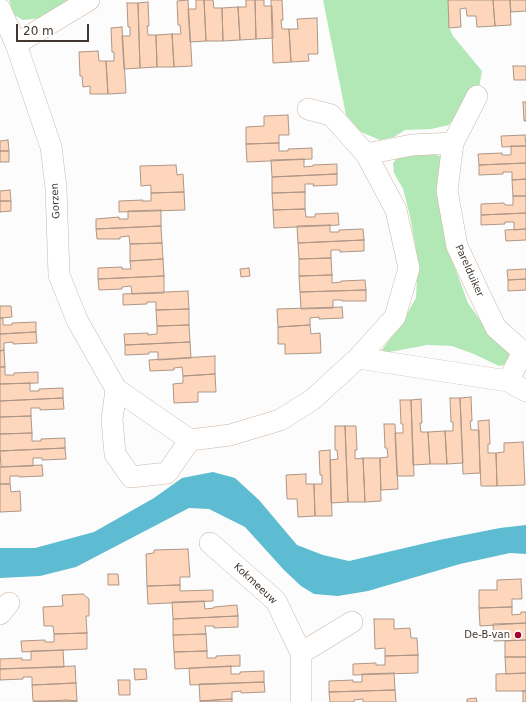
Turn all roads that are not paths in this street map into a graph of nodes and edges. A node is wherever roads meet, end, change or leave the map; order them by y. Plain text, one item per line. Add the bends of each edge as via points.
1 (89, 0) edge
2 (0, 9) edge
3 (16, 44) junction
4 (477, 96) dead end
5 (308, 108) dead end
6 (453, 143) junction
7 (366, 154) junction
8 (524, 352) edge
9 (358, 358) junction
10 (517, 386) edge
11 (116, 389) junction
12 (190, 440) junction
13 (210, 544) dead end
14 (352, 622) dead end
15 (302, 653) junction
16 (301, 702) edge

1 - 3 street
2 - 3 street, Gorzen
3 - 11 street, Gorzen via 51,147 56,188 59,275 77,320
4 - 6 street, Parelduiker
5 - 7 street via 331,115
6 - 7 street via 412,145
6 - 8 street, Parelduiker via 447,191 457,246 496,328
7 - 9 street via 396,210 409,268 395,318
8 - 10 street, Parelduiker
9 - 10 street, Parelduiker
9 - 12 street via 312,400 280,420 230,435
11 - 12 street, Gorzen
11 - 12 street via 112,420 115,454 132,477 167,473
13 - 15 street, Kokmeeuw via 276,601
14 - 15 street
15 - 16 street, Kokmeeuw

